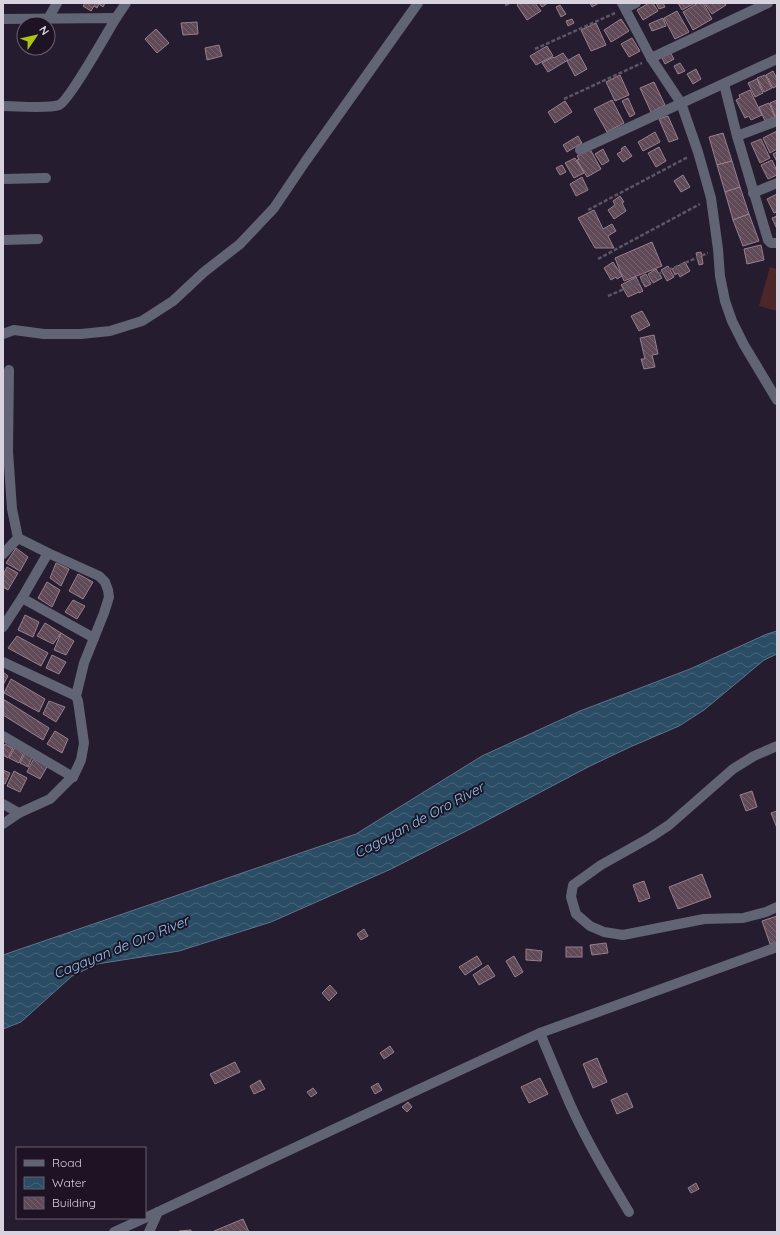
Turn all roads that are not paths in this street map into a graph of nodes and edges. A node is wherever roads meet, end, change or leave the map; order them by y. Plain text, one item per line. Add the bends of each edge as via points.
1 (57, 3) edge
2 (126, 3) edge
3 (418, 3) edge
4 (636, 3) edge
5 (768, 3) edge
6 (623, 6) edge
7 (50, 16) edge
8 (116, 18) junction
9 (3, 19) edge
10 (16, 19) edge
11 (56, 19) edge
12 (651, 58) junction
13 (777, 59) edge
14 (724, 84) junction
15 (681, 103) junction
16 (3, 106) edge
17 (777, 120) edge
18 (737, 136) junction
19 (580, 150) dead end
20 (46, 178) dead end
21 (3, 179) edge
22 (777, 183) edge
23 (753, 193) junction
24 (38, 239) dead end
25 (3, 240) edge
26 (777, 245) edge
27 (3, 334) edge
28 (9, 370) dead end
29 (777, 400) edge
30 (6, 451) edge
31 (7, 508) edge
32 (18, 538) junction
33 (48, 553) junction
34 (3, 554) edge
35 (22, 598) junction
36 (3, 626) edge
37 (94, 638) junction
38 (3, 662) edge
39 (76, 696) junction
40 (3, 736) edge
41 (777, 746) edge
42 (73, 777) junction
43 (3, 804) edge
44 (19, 813) junction
45 (3, 824) edge
46 (777, 907) edge
47 (777, 947) edge
48 (540, 1033) junction
49 (158, 1212) junction
50 (629, 1212) dead end
51 (146, 1217) edge
52 (143, 1219) edge
53 (114, 1232) edge
54 (149, 1232) edge

1 - 7 street
2 - 8 street
3 - 27 street via 274,208 240,244 204,272 173,302 142,321 110,331 44,334 14,330
4 - 6 street
5 - 12 street
6 - 12 street
8 - 11 street
8 - 16 street via 60,104
9 - 10 street
12 - 15 street
13 - 14 street
14 - 15 street
14 - 18 street
15 - 19 street
15 - 29 street via 711,198 725,301 744,345
17 - 18 street
18 - 23 street
20 - 21 street
22 - 23 street
23 - 26 street via 768,240
24 - 25 street
28 - 30 street
30 - 31 street
31 - 32 street
32 - 33 street
32 - 34 street
33 - 35 street
33 - 37 street via 99,576 105,582 109,597
35 - 36 street
35 - 37 street
37 - 39 street via 84,663
38 - 39 street
39 - 42 street via 84,743 81,760
40 - 42 street
41 - 46 street via 733,769 669,825 601,865 573,885 571,897 576,914 590,926 604,932 623,935 704,919 743,918
42 - 44 street via 50,799
43 - 44 street
44 - 45 street
47 - 48 street
48 - 49 street
48 - 50 street via 580,1125
49 - 51 street
49 - 54 street
52 - 53 street

